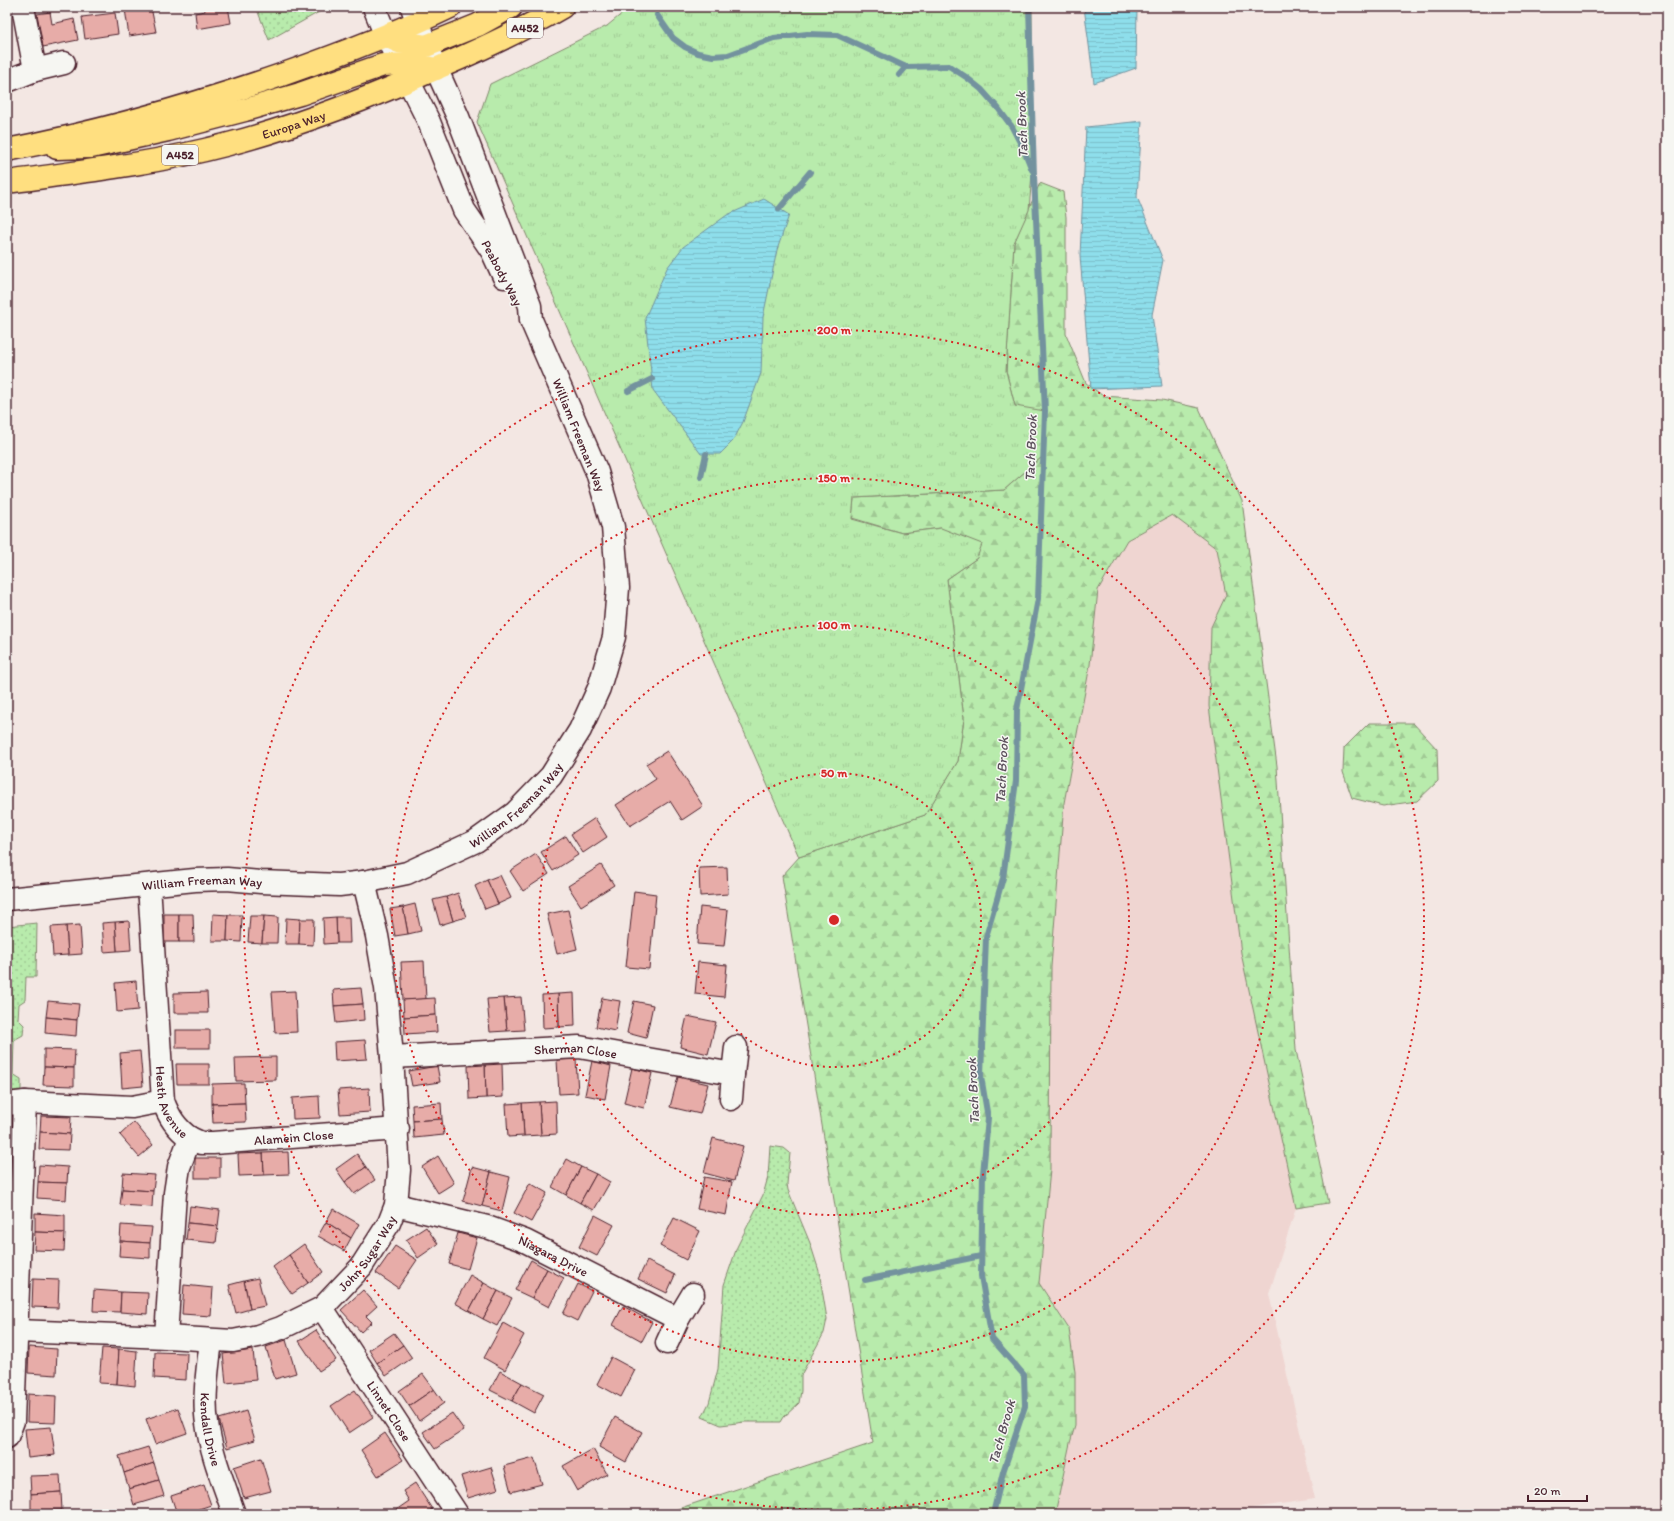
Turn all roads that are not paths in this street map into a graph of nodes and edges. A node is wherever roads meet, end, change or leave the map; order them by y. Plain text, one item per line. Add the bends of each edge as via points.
1 (23, 7) edge
2 (374, 7) edge
3 (450, 7) edge
4 (511, 7) edge
5 (562, 7) edge
6 (415, 15) edge
7 (386, 36) junction
8 (426, 46) junction
9 (64, 63) dead end
10 (436, 69) junction
11 (35, 70) junction
12 (404, 72) junction
13 (7, 81) edge
14 (11, 149) edge
15 (7, 182) edge
16 (531, 320) junction
17 (364, 882) junction
18 (149, 885) junction
19 (7, 899) edge
20 (736, 1047) dead end
21 (392, 1057) junction
22 (733, 1074) junction
23 (731, 1099) dead end
24 (163, 1101) junction
25 (16, 1103) edge
26 (398, 1129) junction
27 (190, 1138) junction
28 (396, 1206) junction
29 (693, 1294) dead end
30 (322, 1308) junction
31 (678, 1319) junction
32 (17, 1331) junction
33 (166, 1337) junction
34 (211, 1341) junction
35 (667, 1344) dead end
36 (7, 1437) edge
37 (234, 1514) edge
38 (457, 1514) edge

1 - 11 street
2 - 7 street, Peabody Way
3 - 6 highway
4 - 8 highway via 478,25
5 - 10 highway, A452 via 513,34
6 - 7 highway
6 - 8 street, Peabody Way
7 - 8 highway via 399,42
7 - 12 street, Peabody Way
7 - 14 highway via 238,90 176,109
8 - 10 street, Peabody Way
9 - 11 street
10 - 12 highway via 423,66
10 - 16 street, Peabody Way via 458,117 530,306
11 - 13 street
12 - 14 highway via 370,69 245,110 99,146
12 - 15 highway, Europa Way / A452 via 340,109 224,146 156,160
12 - 16 street, Peabody Way via 429,122 464,210 492,251 519,308
16 - 17 street, William Freeman Way via 597,472 613,527 618,588 614,637 599,688 580,730 551,776 515,813 476,841 414,870
17 - 18 street, William Freeman Way via 339,885 227,879
17 - 21 street, John Sugar Way via 384,977
18 - 19 street, William Freeman Way
18 - 24 street, Heath Avenue
20 - 22 street
21 - 22 street, Sherman Close via 579,1047
21 - 26 street, John Sugar Way
22 - 23 street
24 - 25 street via 132,1107
24 - 27 street, Heath Avenue via 168,1116
25 - 32 street
26 - 27 street, Alamein Close via 213,1143 201,1143
26 - 28 street, John Sugar Way via 399,1170
27 - 33 street, Heath Avenue via 179,1167 175,1193
28 - 30 street, John Sugar Way via 389,1223 361,1267
28 - 31 street, Niagara Drive via 487,1227 525,1241
29 - 31 street
30 - 34 street, John Sugar Way via 258,1336 233,1341
30 - 38 street, Linnet Close
31 - 35 street
32 - 33 street, John Sugar Way
32 - 36 street via 13,1421
33 - 34 street, John Sugar Way
34 - 37 street, Kendall Drive via 207,1422

